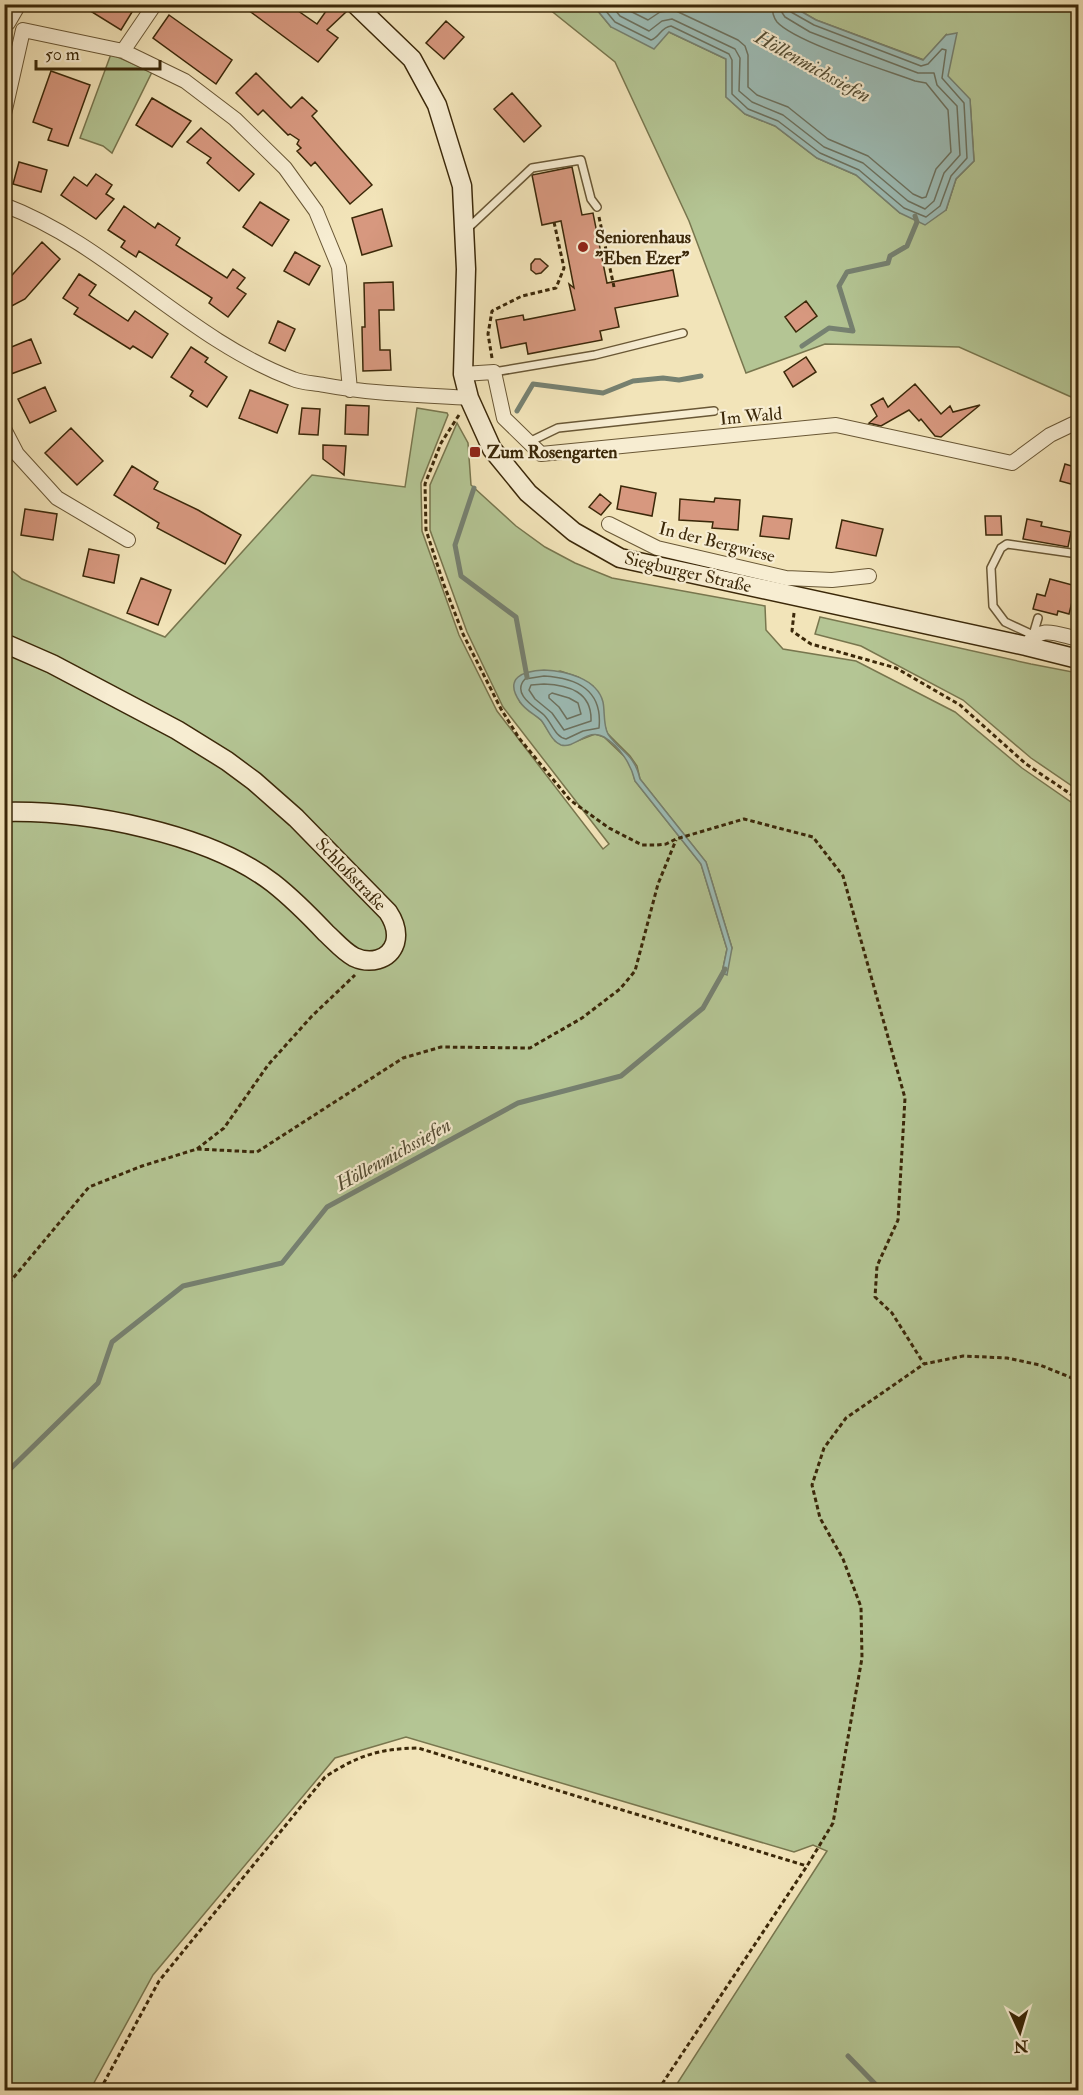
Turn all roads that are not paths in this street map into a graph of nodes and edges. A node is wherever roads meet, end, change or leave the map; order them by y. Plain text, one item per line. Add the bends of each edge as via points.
1 (19, 4) edge
2 (155, 4) edge
3 (355, 4) edge
4 (6, 22) edge
5 (23, 30) junction
6 (123, 51) junction
7 (4, 114) edge
8 (4, 205) edge
9 (597, 207) road end
10 (464, 232) junction
11 (683, 333) dead end
12 (494, 372) junction
13 (464, 374) junction
14 (350, 390) junction
15 (469, 398) junction
16 (714, 411) dead end
17 (1078, 426) edge
18 (4, 429) edge
19 (529, 442) junction
20 (609, 524) dead end
21 (128, 540) dead end
22 (1078, 554) edge
23 (869, 576) dead end
24 (786, 578) junction
25 (795, 596) junction
26 (1038, 618) dead end
27 (1078, 639) edge
28 (1030, 640) junction
29 (4, 643) edge
30 (1078, 659) edge
31 (4, 812) edge

1 - 4 street
2 - 6 street
3 - 10 main road, Siegburger Straße via 412,59 437,105 462,186
4 - 5 street
5 - 6 street
5 - 7 street
6 - 14 street via 184,81 235,119 285,168 316,211 339,267
8 - 14 street via 36,217 99,256 220,342 258,364 295,380
9 - 10 lane via 591,199 581,160 532,168
10 - 13 main road, Siegburger Straße
11 - 12 lane via 595,355
12 - 13 street
12 - 19 street, Im Wald via 504,418
13 - 15 main road, Siegburger Straße
14 - 15 street
15 - 25 main road, Siegburger Straße via 492,449 528,493 574,532 620,558
16 - 19 lane via 558,428
17 - 19 street, Im Wald via 1073,424 1050,435 1012,463 836,425 541,454
18 - 21 street via 17,454 57,498
20 - 24 street, In der Bergwiese via 657,548
22 - 28 lane via 1007,544 1001,548 991,568 993,606 1005,622
23 - 24 street, In der Bergwiese via 832,580
24 - 25 street, In der Bergwiese
25 - 28 main road, Siegburger Straße
26 - 28 lane
27 - 28 street via 1046,631
28 - 30 main road, Siegburger Straße
29 - 31 main road, Schloßstraße via 177,730 262,788 304,825 392,917 394,945 384,957 369,961 349,954 260,873 186,840 117,822 54,813

